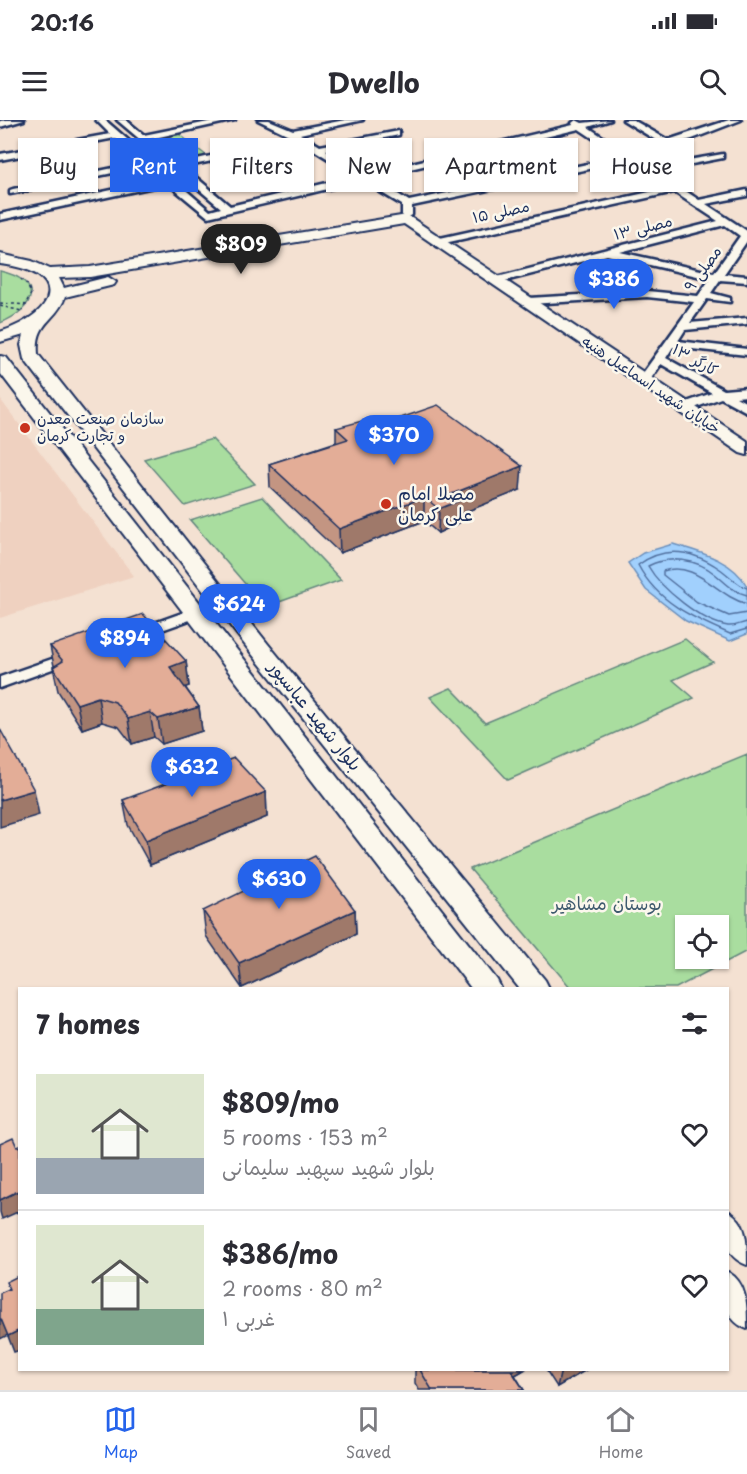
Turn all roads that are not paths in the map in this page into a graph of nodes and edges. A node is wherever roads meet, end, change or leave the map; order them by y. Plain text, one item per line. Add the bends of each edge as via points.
1 (20, 120) edge
2 (100, 120) edge
3 (121, 120) edge
4 (231, 120) edge
5 (262, 120) edge
6 (359, 120) edge
7 (571, 120) edge
8 (607, 120) edge
9 (627, 120) edge
10 (736, 120) edge
11 (0, 124) edge
12 (747, 124) edge
13 (582, 126) junction
14 (396, 133) dead end
15 (117, 135) junction
16 (296, 136) junction
17 (688, 137) joint
18 (120, 138) edge
19 (142, 138) joint
20 (599, 138) edge
21 (658, 138) edge
22 (684, 138) edge
23 (694, 141) edge
24 (319, 149) junction
25 (326, 153) edge
26 (0, 157) edge
27 (198, 161) edge
28 (694, 161) edge
29 (412, 166) edge
30 (590, 166) edge
31 (110, 172) edge
32 (326, 176) edge
33 (198, 184) edge
34 (326, 186) edge
35 (13, 192) dead end
36 (117, 192) edge
37 (182, 192) edge
38 (383, 192) edge
39 (661, 192) edge
40 (680, 192) edge
41 (747, 193) edge
42 (239, 195) dead end
43 (228, 198) dead end
44 (216, 200) junction
45 (697, 203) junction
46 (197, 205) junction
47 (228, 209) junction
48 (411, 216) junction
49 (0, 217) edge
50 (726, 222) junction
51 (747, 234) edge
52 (440, 241) junction
53 (607, 252) junction
54 (747, 252) edge
55 (732, 254) junction
56 (0, 259) edge
57 (47, 274) junction
58 (716, 277) junction
59 (747, 279) edge
60 (497, 280) junction
61 (58, 294) junction
62 (701, 297) junction
63 (726, 300) dead end
64 (529, 301) junction
65 (25, 314) junction
66 (747, 321) edge
67 (680, 327) junction
68 (0, 337) edge
69 (668, 343) junction
70 (747, 352) edge
71 (658, 358) junction
72 (0, 361) edge
73 (644, 380) junction
74 (747, 392) edge
75 (723, 394) junction
76 (685, 407) junction
77 (747, 408) edge
78 (747, 449) edge
79 (196, 613) junction
80 (120, 640) edge
81 (260, 649) junction
82 (87, 652) edge
83 (231, 658) junction
84 (0, 683) edge
85 (486, 987) edge
86 (534, 987) edge
87 (729, 1227) edge
88 (747, 1250) edge
89 (729, 1289) edge
90 (747, 1312) edge

1 - 11 street
2 - 15 street
3 - 19 street
4 - 19 street
5 - 16 street
6 - 16 street
7 - 13 street
8 - 13 street
9 - 21 street
10 - 12 street
10 - 17 street
13 - 20 street
13 - 29 street
14 - 24 street
15 - 18 street
15 - 26 street
16 - 24 street
16 - 27 street
17 - 22 street
23 - 28 street via 720,156
24 - 25 street
30 - 48 street
31 - 35 street
32 - 42 street
33 - 44 street
34 - 47 street
36 - 49 street
37 - 46 street
38 - 48 street
39 - 52 street, مصلی ۱۵
40 - 45 street
41 - 45 street
43 - 44 street
44 - 46 street
44 - 47 street
45 - 50 street
46 - 47 street via 208,214
48 - 52 main road, خیابان شهید اسماعیل هنیه
48 - 57 main road via 90,272
48 - 61 main road
50 - 51 street
50 - 53 street, مصلی ۱۳
51 - 55 street, مصلی ۹
52 - 60 main road, خیابان شهید اسماعیل هنیه
53 - 58 street
53 - 60 street, مصلی ۱۳
54 - 55 street
55 - 58 street, مصلی ۹
56 - 57 main road via 24,263
57 - 61 main road
58 - 59 street
58 - 62 street, مصلی ۹
60 - 64 main road, خیابان شهید اسماعیل هنیه
61 - 65 main road via 49,311
62 - 63 street
62 - 64 street via 647,294
62 - 67 street, مصلی ۹
64 - 73 main road, خیابان شهید اسماعیل هنیه
65 - 68 main road
65 - 81 main road, بلوار شهید عباسپور via 30,355
66 - 67 street
67 - 69 street, مصلی ۹
69 - 70 street
69 - 71 street, مصلی ۹
71 - 73 street, مصلی ۹
71 - 75 street, کارگر ۱۳
72 - 79 main road, بلوار شهید عباسپور
73 - 76 main road, خیابان شهید اسماعیل هنیه
74 - 75 street
75 - 76 street
75 - 77 street, کارگر ۱۳
76 - 78 main road, خیابان شهید اسماعیل هنیه
79 - 80 street
79 - 83 main road, بلوار شهید عباسپور
81 - 83 main road
81 - 86 main road, بلوار شهید عباسپور
82 - 84 street
83 - 85 main road, بلوار شهید عباسپور
87 - 88 main road
89 - 90 main road

